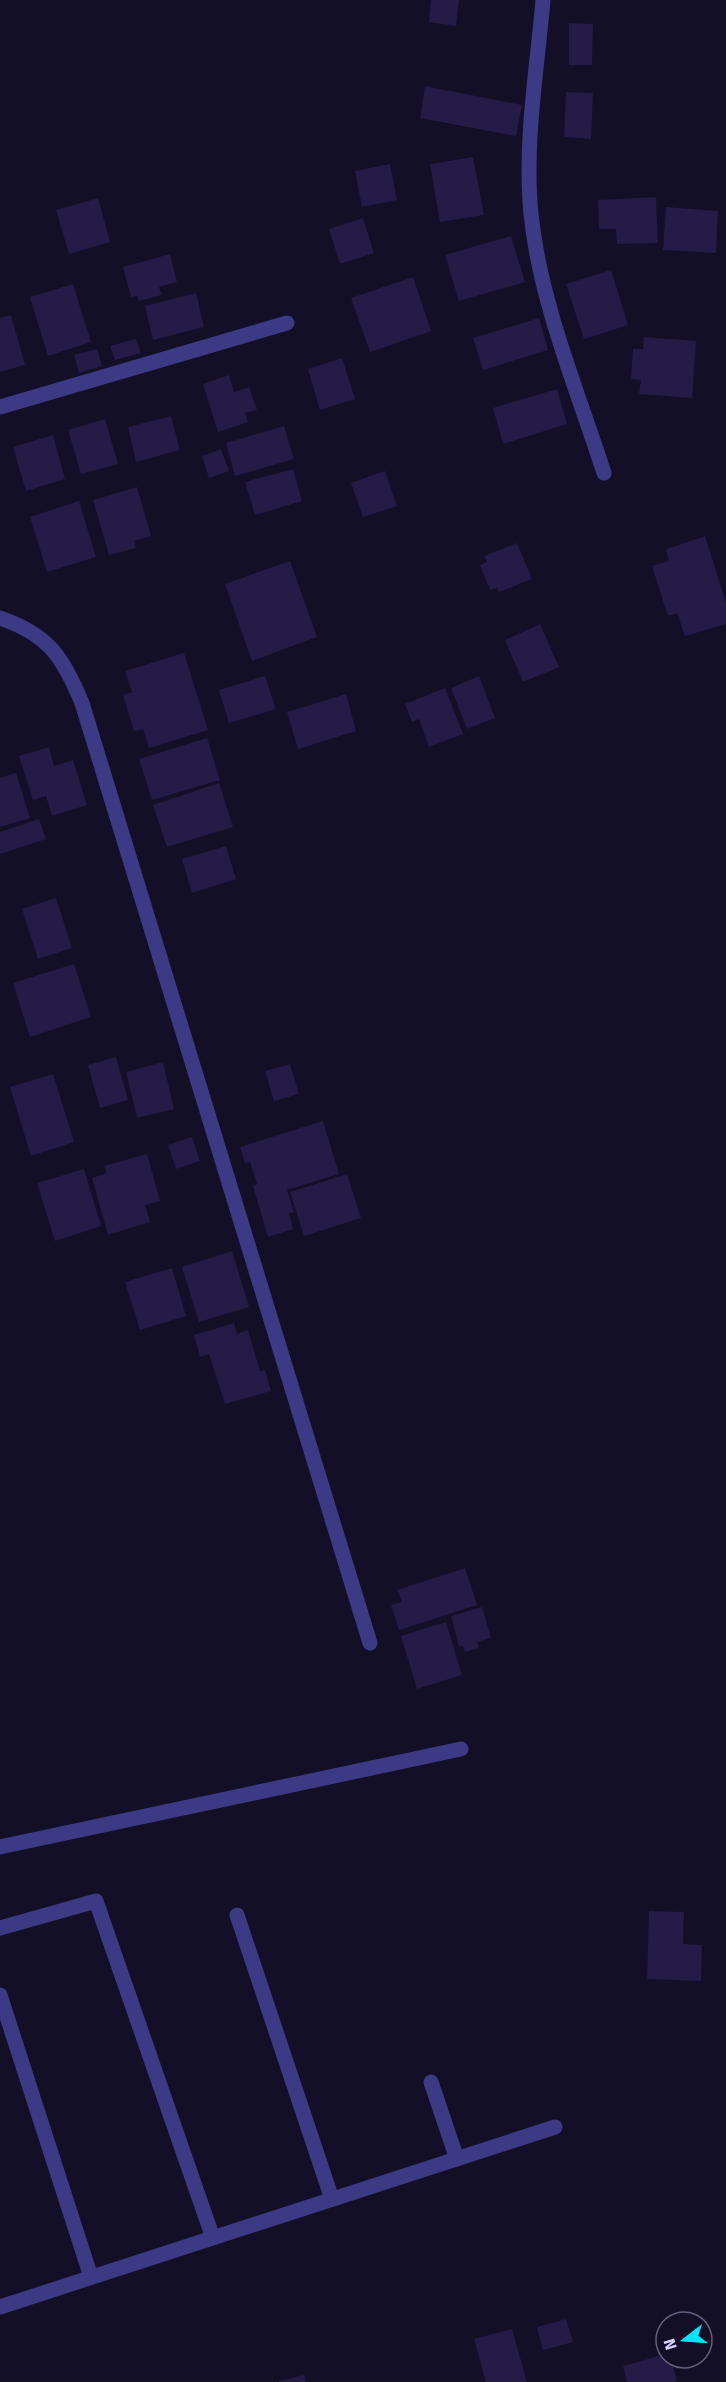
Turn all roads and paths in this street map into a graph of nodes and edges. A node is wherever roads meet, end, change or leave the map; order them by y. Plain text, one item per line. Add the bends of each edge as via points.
1 (543, 0) edge
2 (287, 323) dead end
3 (0, 407) edge
4 (604, 473) dead end
5 (0, 618) edge
6 (370, 1643) dead end
7 (461, 1749) dead end
8 (0, 1847) edge
9 (237, 1915) dead end
10 (0, 1928) edge
11 (0, 1995) edge
12 (431, 2082) dead end
13 (555, 2127) dead end
14 (457, 2159) junction
15 (332, 2199) junction
16 (213, 2238) junction
17 (91, 2277) junction
18 (0, 2307) edge

1 - 4 street via 530,161 531,213 538,266
2 - 3 street
5 - 6 street via 26,627 46,641 68,669 82,703
7 - 8 street
9 - 15 street
10 - 16 street via 96,1901
11 - 17 street
12 - 14 street
13 - 14 street
14 - 15 street
15 - 16 street
16 - 17 street
17 - 18 street

